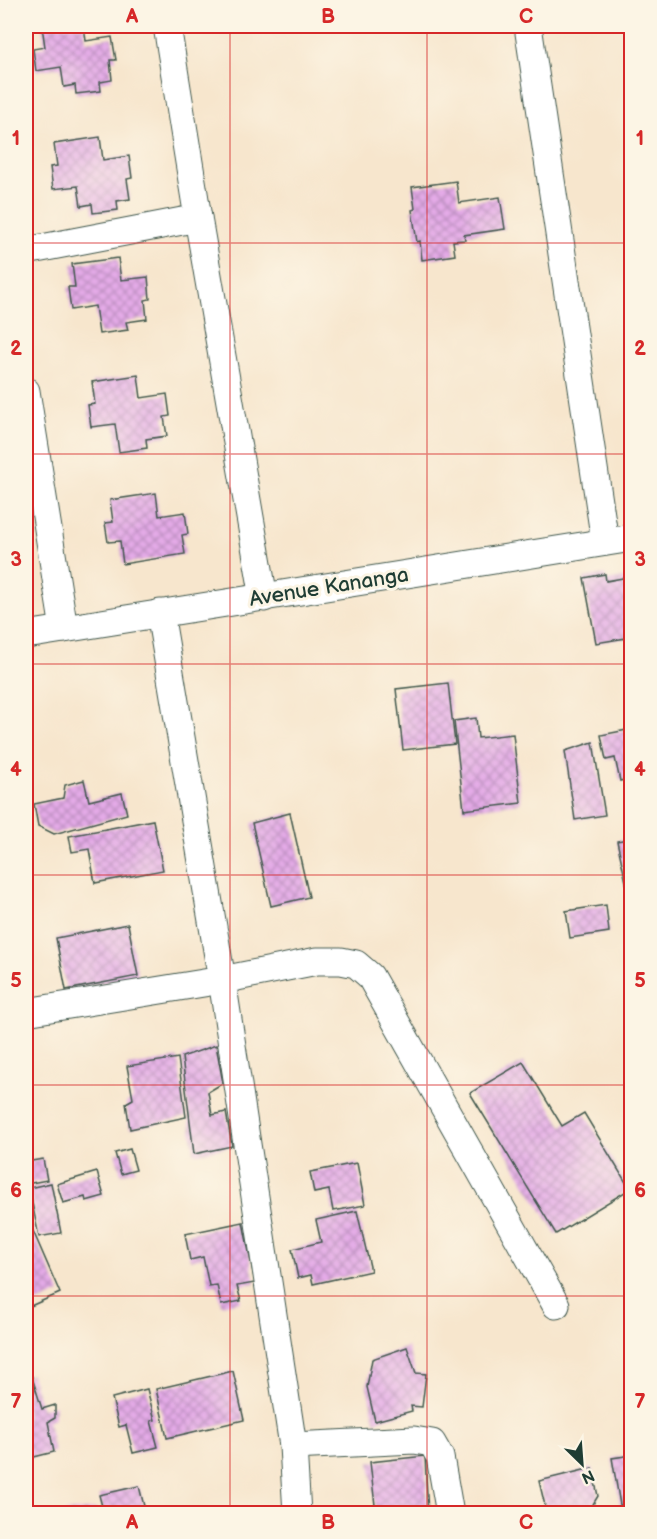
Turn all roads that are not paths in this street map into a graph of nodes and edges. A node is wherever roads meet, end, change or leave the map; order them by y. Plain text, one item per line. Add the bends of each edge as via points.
1 (167, 26) edge
2 (528, 26) edge
3 (198, 219) junction
4 (26, 251) edge
5 (26, 391) edge
6 (632, 538) edge
7 (605, 542) junction
8 (264, 598) junction
9 (160, 613) junction
10 (64, 628) junction
11 (26, 635) edge
12 (222, 980) junction
13 (26, 1012) edge
14 (556, 1305) dead end
15 (293, 1446) junction
16 (297, 1514) edge
17 (450, 1514) edge

1 - 3 street
2 - 7 street
3 - 4 street
3 - 8 street
5 - 10 street
6 - 7 street, Avenue Kananga
7 - 8 street, Avenue Kananga
8 - 9 street, Avenue Kananga
9 - 10 street, Avenue Kananga
9 - 12 street
10 - 11 street, Avenue Kananga
12 - 13 street
12 - 14 street via 317,961 357,963 370,975
12 - 15 street
15 - 16 street
15 - 17 street via 414,1440 432,1443 440,1456

